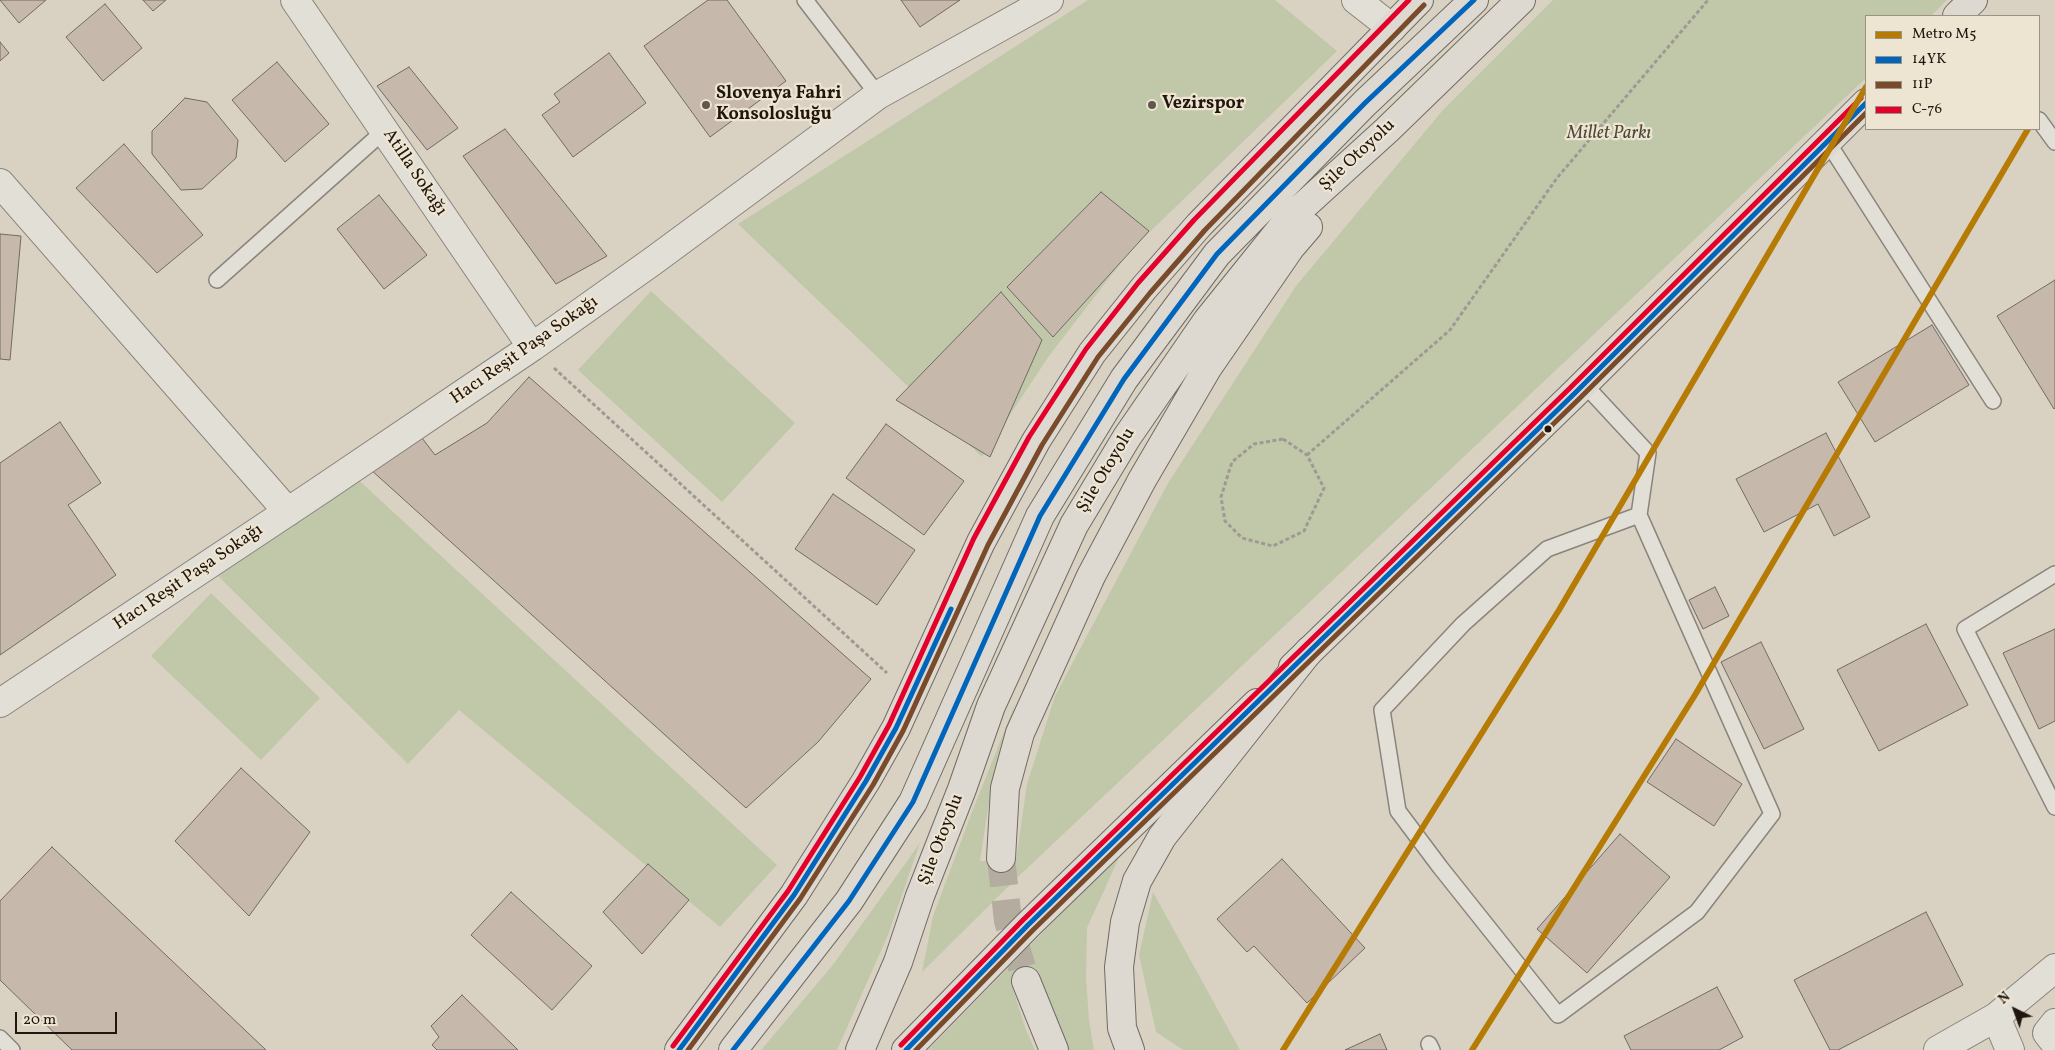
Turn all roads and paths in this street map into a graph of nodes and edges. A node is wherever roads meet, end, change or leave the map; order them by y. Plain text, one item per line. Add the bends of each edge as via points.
1 (295, 0) edge
2 (805, 0) edge
3 (1049, 0) edge
4 (1356, 0) edge
5 (1419, 0) edge
6 (1474, 0) edge
7 (1521, 0) edge
8 (1708, 0) edge
9 (1392, 28) junction
10 (878, 95) junction
11 (1865, 104) edge
12 (2040, 121) edge
13 (385, 130) junction
14 (1387, 130) junction
15 (1827, 141) junction
16 (2055, 142) edge
17 (0, 182) edge
18 (217, 280) dead end
19 (532, 347) junction
20 (1584, 384) junction
21 (1993, 401) dead end
22 (1307, 456) junction
23 (288, 512) junction
24 (1639, 514) junction
25 (2055, 574) edge
26 (1309, 651) junction
27 (892, 677) dead end
28 (0, 703) edge
29 (2055, 807) edge
30 (1001, 858) tunnel mouth
31 (2055, 968) edge
32 (1026, 980) tunnel mouth
33 (1996, 1017) junction
34 (2055, 1023) edge
35 (0, 1038) edge
36 (2055, 1043) edge
37 (12, 1050) edge
38 (679, 1050) edge
39 (733, 1050) edge
40 (860, 1050) edge
41 (906, 1050) edge
42 (1054, 1050) edge
43 (1130, 1050) edge
44 (1938, 1050) edge
45 (2010, 1050) edge

1 - 13 street, Atilla Sokağı
2 - 10 lane
3 - 10 street, Hacı Reşit Paşa Sokağı
4 - 9 street
5 - 9 main road
6 - 39 main road, Şile Otoyolu via 1365,103 1218,254 1124,379 1040,516 913,802 849,901
7 - 14 main road, Şile Otoyolu
8 - 22 path via 1557,178 1450,330
9 - 38 main road via 1199,225 1092,353 1036,441 981,542 896,728 866,781 794,895
10 - 19 street, Hacı Reşit Paşa Sokağı
11 - 15 main road
12 - 16 lane
13 - 18 lane
13 - 19 street, Atilla Sokağı
14 - 30 main road via 1290,248 1208,367 1091,576 1020,733 1005,788
14 - 40 main road, Şile Otoyolu via 1289,219 1207,321 1127,437 1074,525 991,706 898,962
15 - 20 main road
15 - 21 lane
17 - 23 street
19 - 23 street, Hacı Reşit Paşa Sokağı
19 - 27 path
20 - 24 lane via 1648,454
20 - 26 main road
22 - 22 path via 1283,438 1254,444 1232,462 1221,497 1225,521 1242,538 1273,546 1304,531 1324,488
23 - 28 street, Hacı Reşit Paşa Sokağı
24 - 24 lane via 1547,549 1463,624 1382,710 1398,811 1558,1015 1698,912 1772,814
25 - 29 lane via 1965,629
26 - 41 main road via 1028,925
26 - 43 main road via 1162,837 1137,881 1125,922 1119,967 1122,1028
31 - 33 street
32 - 42 main road
33 - 44 street
33 - 45 street
34 - 36 street via 2048,1033
35 - 37 lane

